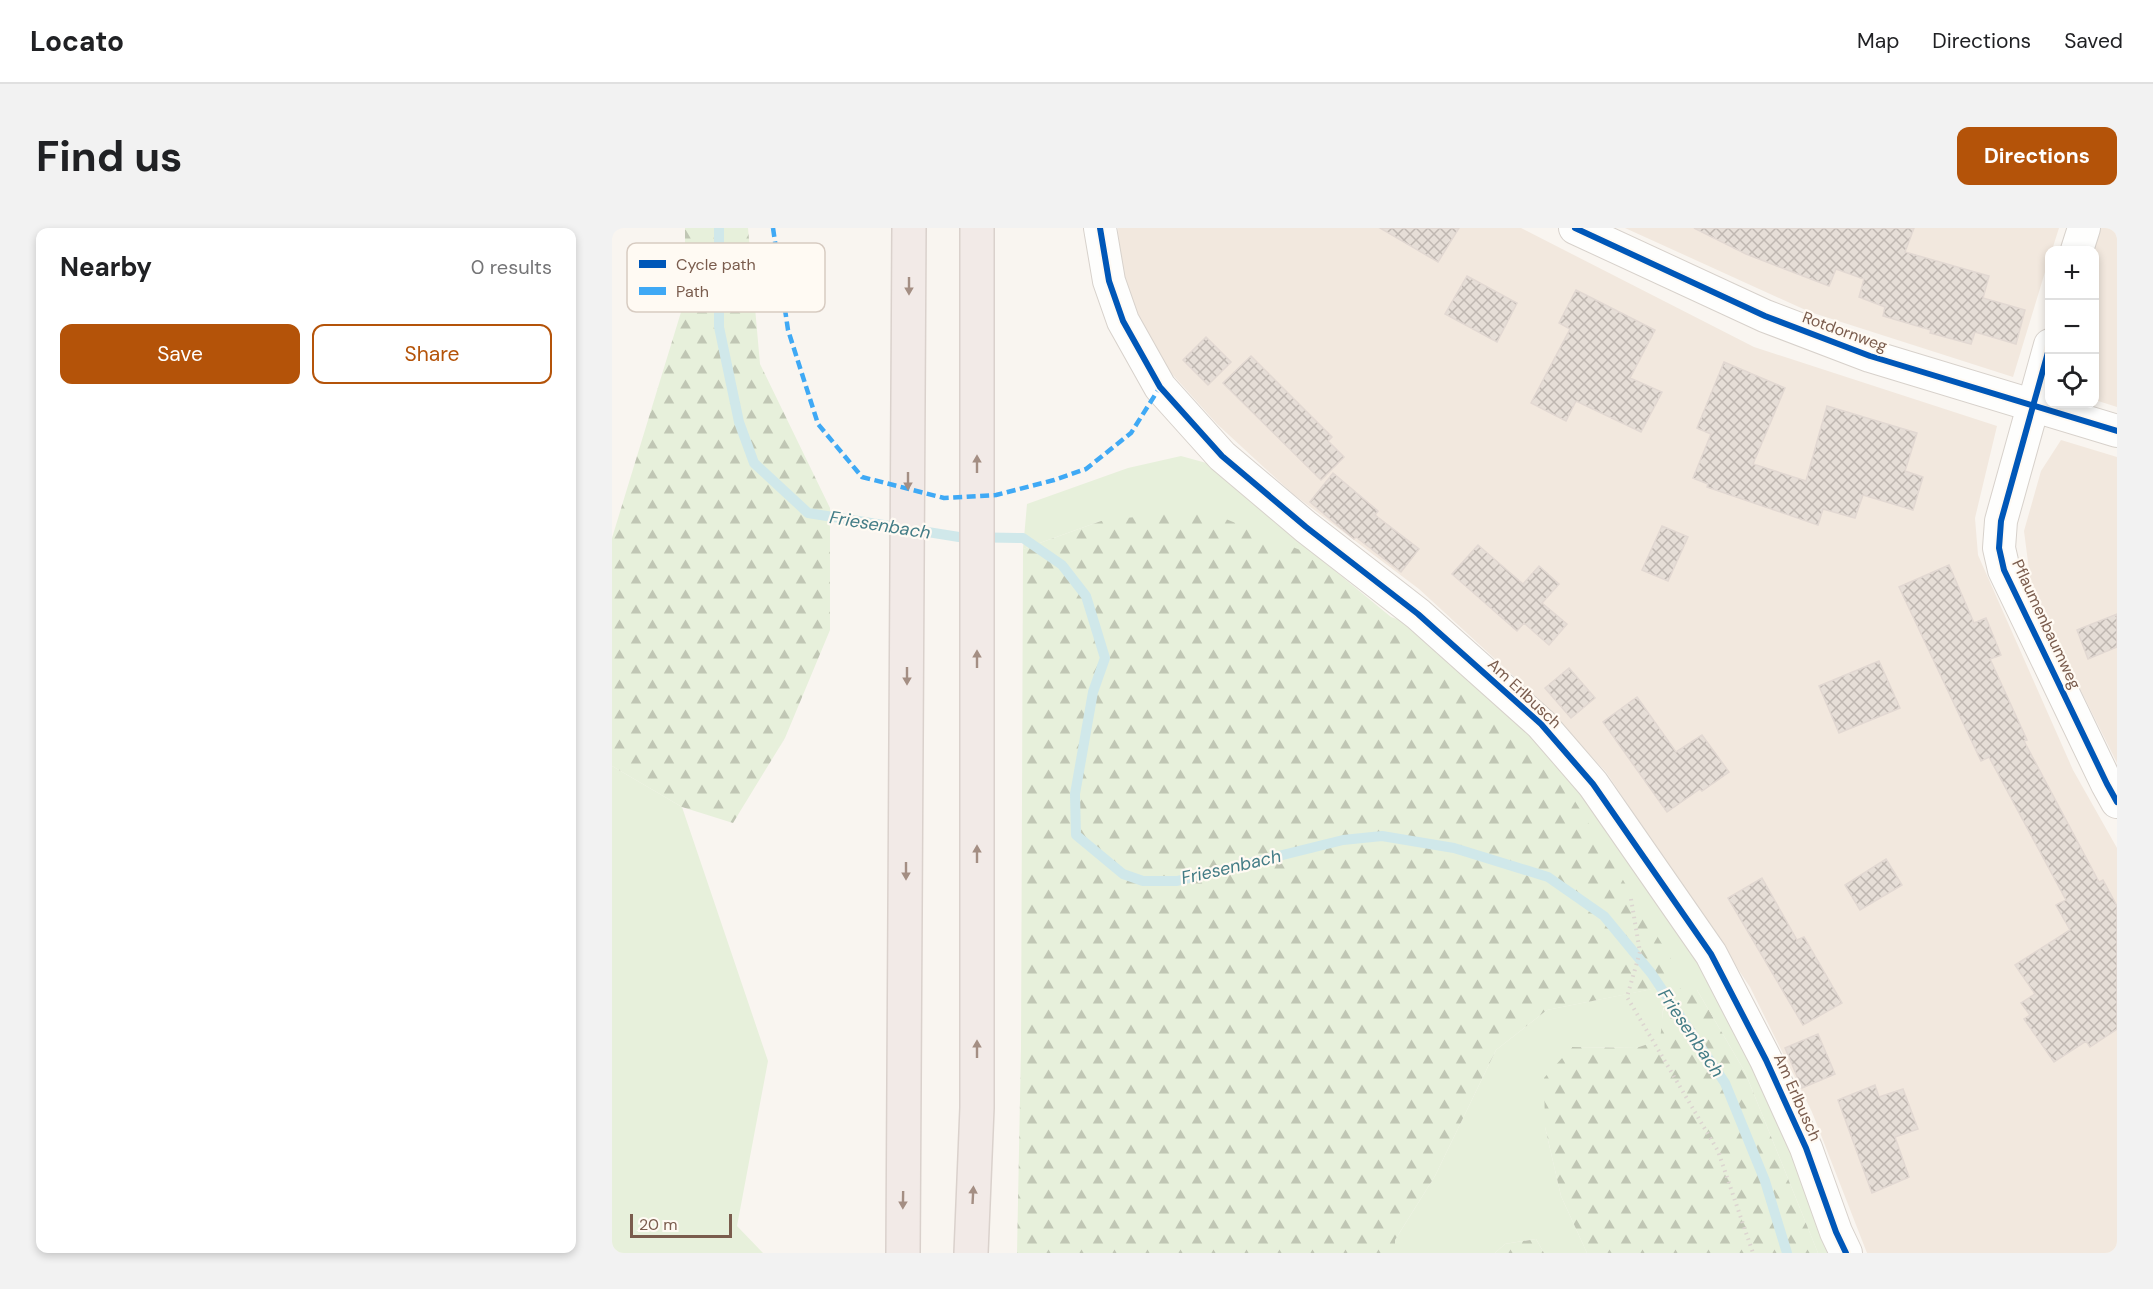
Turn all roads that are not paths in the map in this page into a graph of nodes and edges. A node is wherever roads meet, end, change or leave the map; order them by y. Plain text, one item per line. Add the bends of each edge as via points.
1 (909, 228) edge
2 (977, 228) edge
3 (1100, 228) edge
4 (1575, 228) edge
5 (2084, 228) edge
6 (2078, 246) edge
7 (2046, 354) edge
8 (2032, 406) junction
9 (2117, 431) edge
10 (2117, 802) edge
11 (903, 1253) edge
12 (971, 1253) edge
13 (1846, 1253) edge

1 -> 11 highway
12 -> 2 highway via 977,1108
3 - 13 street, Am Erlbusch via 1109,280 1123,321 1160,387 1206,439 1272,499 1418,614 1515,700 1593,784 1711,954 1789,1109
4 - 8 street, Rotdornweg via 1765,316 1870,356
5 - 6 street
7 - 8 street, Pflaumenbaumweg
8 - 9 street, Rotdornweg
8 - 10 street, Pflaumenbaumweg via 2001,521 1999,548 2004,570

